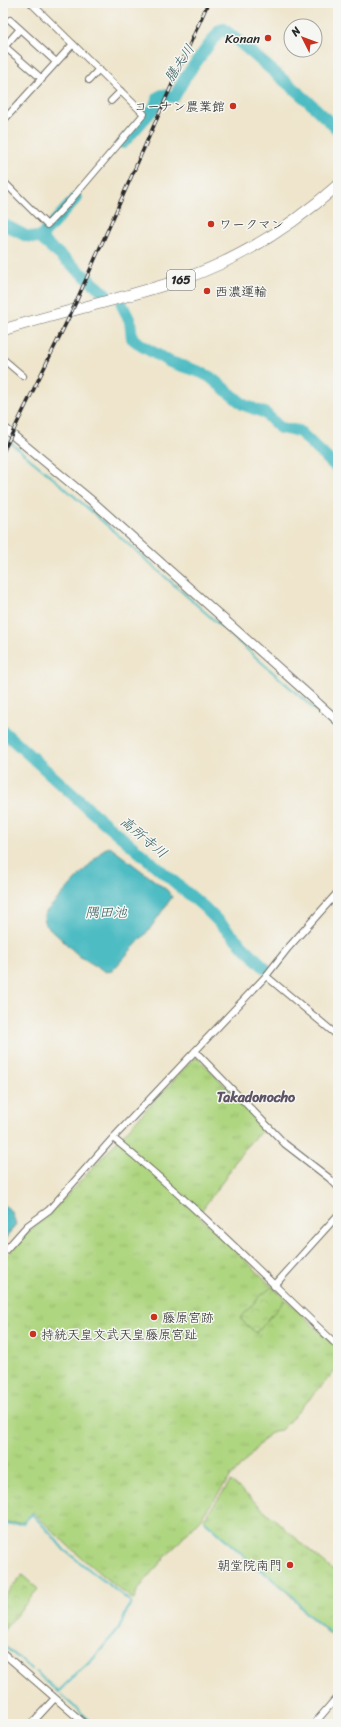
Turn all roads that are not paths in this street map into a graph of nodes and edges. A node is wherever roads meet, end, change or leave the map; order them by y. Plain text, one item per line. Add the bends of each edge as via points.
1 (31, 3) edge
2 (10, 20) dead end
3 (20, 29) junction
4 (73, 44) junction
5 (4, 45) edge
6 (56, 62) junction
7 (99, 69) junction
8 (42, 79) junction
9 (89, 80) dead end
10 (121, 91) junction
11 (111, 102) dead end
12 (3, 121) edge
13 (3, 181) edge
14 (338, 186) edge
15 (3, 330) edge
16 (3, 359) edge
17 (23, 376) dead end
18 (3, 427) edge
19 (338, 721) edge
20 (338, 892) edge
21 (266, 976) junction
22 (338, 1036) edge
23 (195, 1051) junction
24 (113, 1138) junction
25 (338, 1187) edge
26 (338, 1215) edge
27 (3, 1253) edge
28 (274, 1286) junction
29 (338, 1346) edge
30 (3, 1653) edge
31 (338, 1696) edge
32 (55, 1698) junction
33 (31, 1724) edge
34 (85, 1724) edge
35 (314, 1724) edge

1 - 4 street
2 - 3 street
3 - 5 street
3 - 6 street
4 - 6 street
4 - 7 street
5 - 8 street
6 - 8 street
7 - 9 street
7 - 10 street
8 - 12 street
10 - 11 street
10 - 13 street via 144,114 47,225
14 - 15 highway, 165 via 279,231 228,261 126,297
16 - 17 street
18 - 19 street via 92,502
20 - 21 street
21 - 22 street
21 - 23 street
23 - 24 street via 153,1099
23 - 25 street via 285,1144
24 - 27 street via 49,1210 27,1226
24 - 28 street via 227,1238
26 - 28 street
28 - 29 street
30 - 32 street
31 - 35 street
32 - 33 street
32 - 34 street

